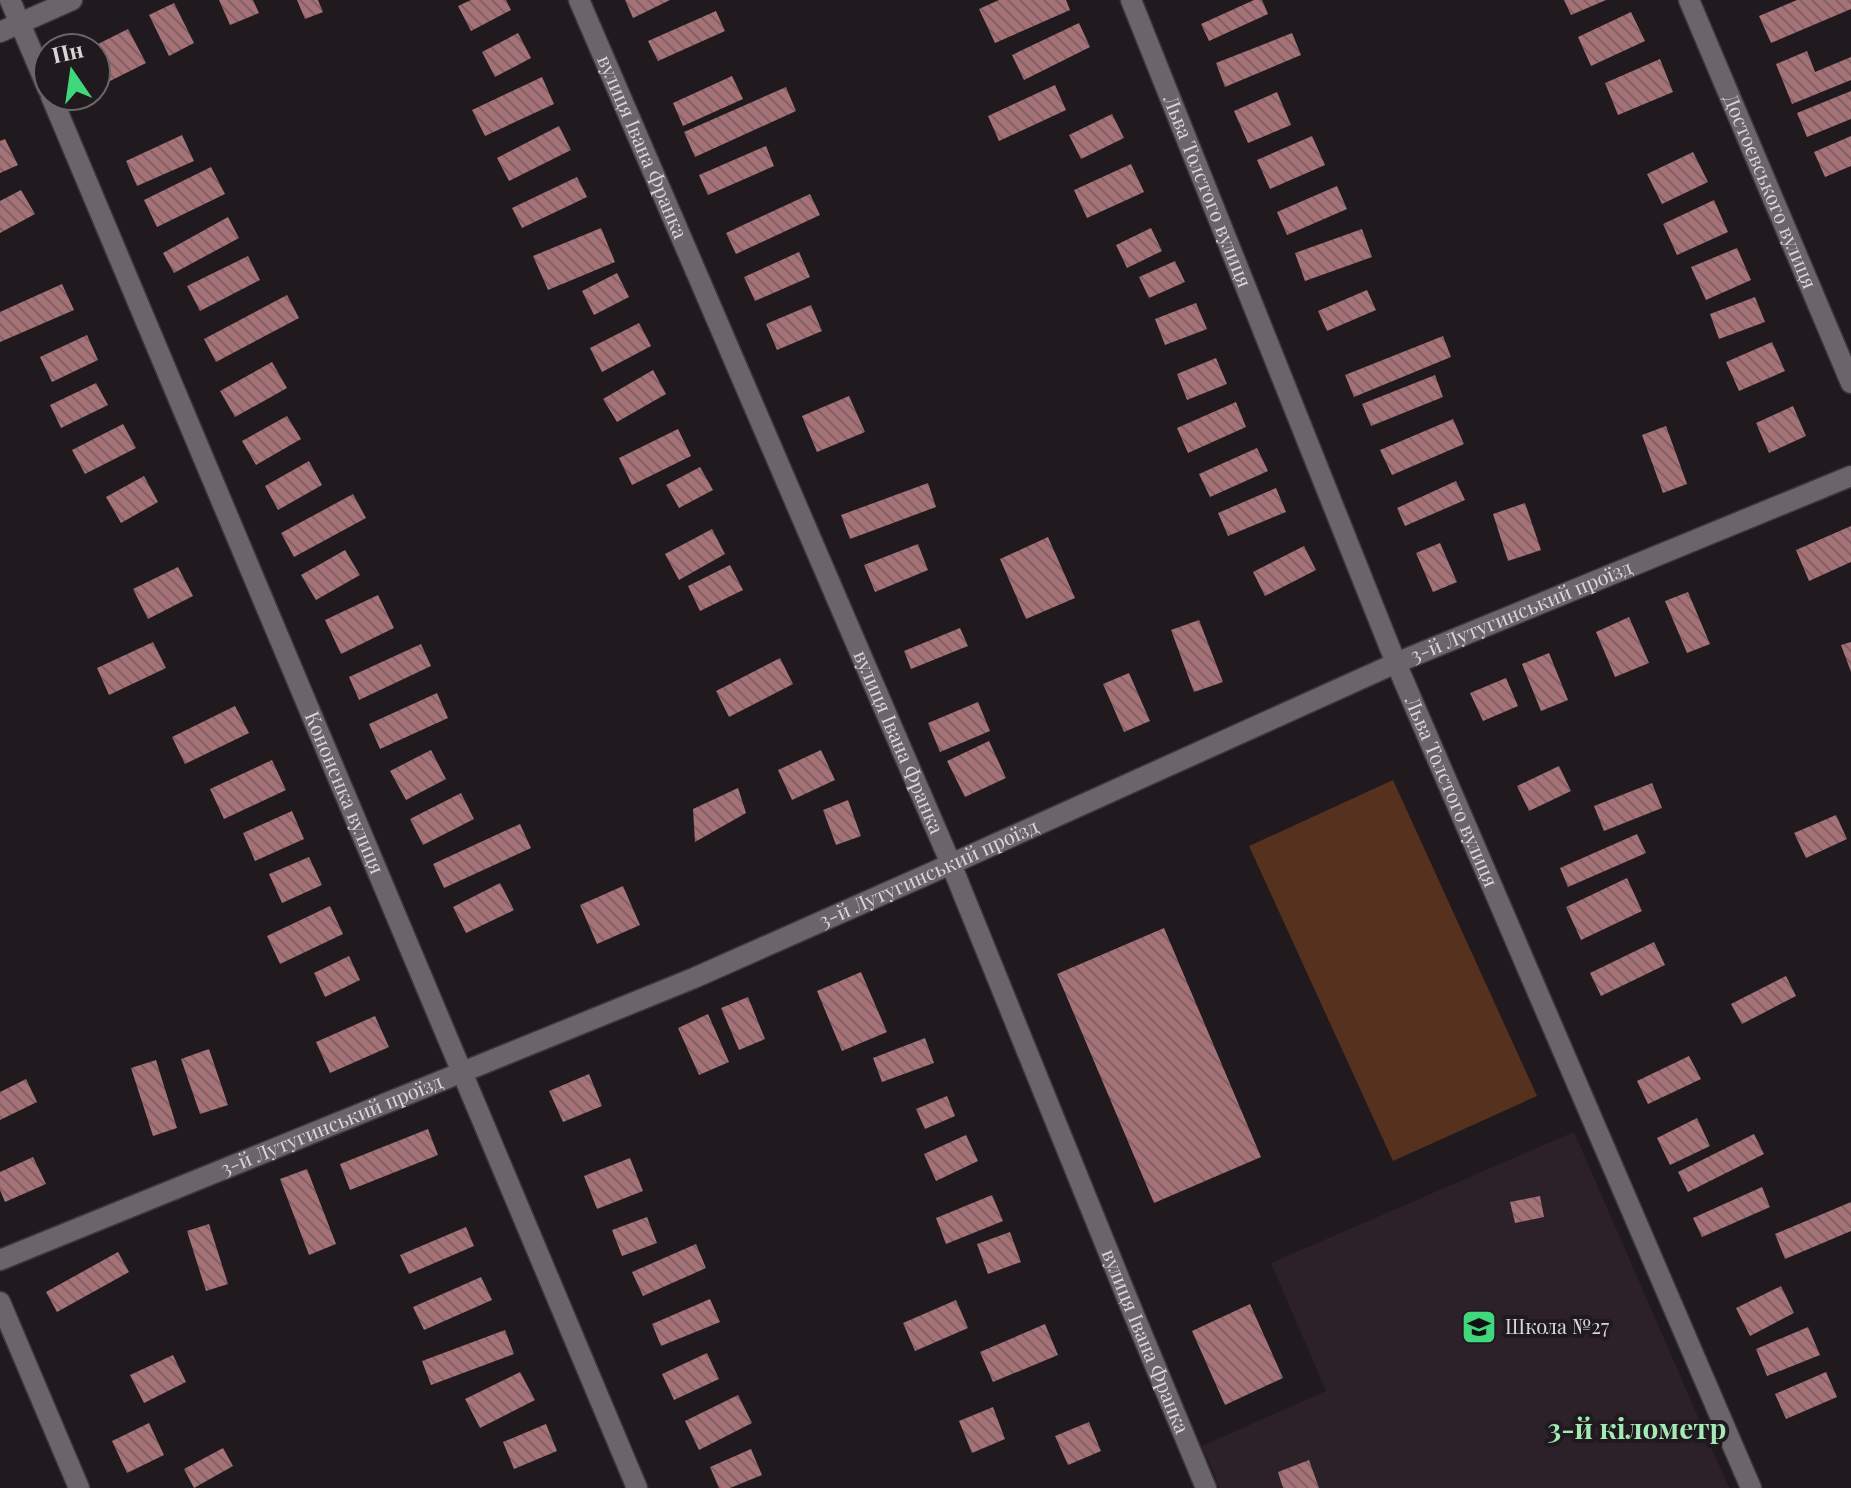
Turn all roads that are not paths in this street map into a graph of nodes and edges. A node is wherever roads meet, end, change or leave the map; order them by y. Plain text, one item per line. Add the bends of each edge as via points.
1 (10, 0) edge
2 (72, 0) edge
3 (579, 0) edge
4 (1131, 0) edge
5 (1689, 0) edge
6 (20, 23) junction
7 (0, 32) edge
8 (32, 51) edge
9 (58, 112) edge
10 (1851, 383) edge
11 (1851, 476) edge
12 (1396, 663) junction
13 (951, 864) junction
14 (462, 1073) junction
15 (0, 1260) edge
16 (0, 1302) edge
17 (79, 1488) edge
18 (637, 1488) edge
19 (1206, 1488) edge
20 (1751, 1488) edge

1 - 6 street
2 - 6 street
3 - 13 street, вулиця Івана Франка
4 - 12 street, Льва Толстого вулиця
5 - 10 street, Достоєвського вулиця
6 - 7 street
6 - 8 street
9 - 14 street, Кононенка вулиця
11 - 12 street, 3-й Лутугинський проїзд
12 - 13 street, 3-й Лутугинський проїзд
12 - 20 street, Льва Толстого вулиця
13 - 14 street, 3-й Лутугинський проїзд
13 - 19 street, вулиця Івана Франка
14 - 15 street, 3-й Лутугинський проїзд
14 - 18 street, Кононенка вулиця
16 - 17 street

